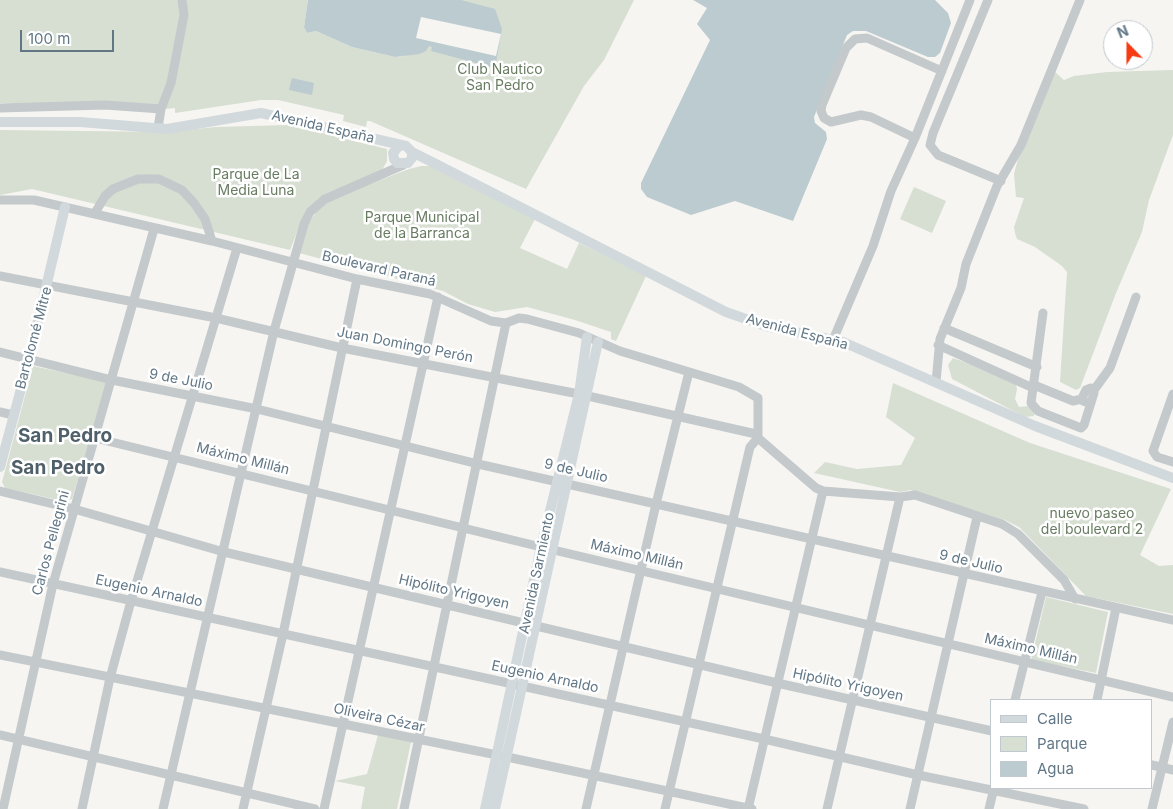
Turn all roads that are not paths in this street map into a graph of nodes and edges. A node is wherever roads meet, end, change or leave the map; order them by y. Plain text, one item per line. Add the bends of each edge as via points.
1 (182, 0) edge
2 (970, 0) edge
3 (988, 0) edge
4 (1080, 0) edge
5 (942, 71) junction
6 (0, 108) edge
7 (161, 109) junction
8 (0, 122) edge
9 (158, 128) junction
10 (915, 138) junction
11 (394, 149) junction
12 (409, 159) junction
13 (384, 174) junction
14 (1001, 181) junction
15 (0, 200) edge
16 (65, 207) junction
17 (95, 213) junction
18 (154, 229) junction
19 (212, 241) junction
20 (237, 248) junction
21 (293, 262) junction
22 (0, 276) edge
23 (357, 279) junction
24 (48, 286) junction
25 (438, 297) junction
26 (1136, 297) dead end
27 (134, 303) junction
28 (1043, 314) dead end
29 (216, 318) junction
30 (506, 323) junction
31 (944, 328) junction
32 (274, 331) junction
33 (587, 337) junction
34 (833, 340) junction
35 (598, 342) junction
36 (938, 344) junction
37 (342, 348) junction
38 (0, 352) edge
39 (29, 359) junction
40 (422, 362) junction
41 (1037, 366) junction
42 (689, 372) junction
43 (496, 377) junction
44 (112, 380) junction
45 (936, 382) junction
46 (1034, 387) junction
47 (1173, 394) edge
48 (582, 395) junction
49 (192, 396) junction
50 (1086, 401) junction
51 (257, 409) junction
52 (0, 412) edge
53 (13, 415) junction
54 (677, 417) junction
55 (326, 426) junction
56 (757, 436) junction
57 (95, 438) junction
58 (404, 446) junction
59 (174, 456) junction
60 (1173, 462) edge
61 (478, 464) junction
62 (0, 467) edge
63 (242, 472) junction
64 (1173, 478) edge
65 (562, 482) junction
66 (0, 491) edge
67 (312, 491) junction
68 (823, 491) junction
69 (900, 497) junction
70 (656, 504) junction
71 (74, 509) junction
72 (389, 511) junction
73 (977, 517) junction
74 (734, 522) junction
75 (463, 528) junction
76 (151, 532) junction
77 (812, 538) junction
78 (546, 549) junction
79 (224, 552) junction
80 (886, 556) junction
81 (296, 568) junction
82 (642, 570) junction
83 (0, 572) edge
84 (965, 575) junction
85 (53, 584) junction
86 (372, 586) junction
87 (716, 588) junction
88 (1042, 592) junction
89 (1075, 599) junction
90 (131, 601) junction
91 (447, 605) junction
92 (795, 607) junction
93 (1116, 608) junction
94 (209, 618) junction
95 (1173, 620) edge
96 (530, 624) junction
97 (870, 625) junction
98 (283, 634) junction
99 (949, 645) junction
100 (624, 647) junction
101 (359, 651) junction
102 (0, 655) edge
103 (1025, 661) junction
104 (36, 663) junction
105 (700, 665) junction
106 (434, 667) junction
107 (110, 678) junction
108 (1101, 679) junction
109 (777, 683) junction
110 (518, 685) junction
111 (191, 693) junction
112 (1173, 696) edge
113 (1015, 699) edge
114 (1097, 699) edge
115 (852, 700) junction
116 (609, 705) junction
117 (265, 708) junction
118 (932, 716) junction
119 (686, 722) junction
120 (1173, 722) edge
121 (343, 724) junction
122 (990, 730) edge
123 (0, 735) edge
124 (764, 739) junction
125 (18, 740) junction
126 (419, 740) junction
127 (502, 756) junction
128 (840, 756) junction
129 (92, 758) junction
130 (1153, 765) edge
131 (1162, 767) junction
132 (1173, 770) edge
133 (594, 775) junction
134 (918, 775) junction
135 (171, 776) junction
136 (990, 788) edge
137 (993, 789) edge
138 (670, 792) junction
139 (246, 793) junction
140 (3, 809) edge
141 (82, 809) edge
142 (164, 809) edge
143 (243, 809) edge
144 (315, 809) edge
145 (324, 809) edge
146 (404, 809) edge
147 (485, 809) edge
148 (495, 809) edge
149 (586, 809) edge
150 (666, 809) edge
151 (750, 809) edge
152 (827, 809) edge
153 (910, 809) edge
154 (989, 809) edge
155 (1084, 809) edge
156 (1152, 809) edge

1 - 7 street via 184,15 171,83
2 - 5 street
3 - 14 street via 930,145 938,155
4 - 14 street via 1021,145
5 - 10 street
5 - 10 street via 867,38 855,39 846,48 822,104 824,118 831,122 862,115
6 - 7 street via 105,105
7 - 9 street
8 - 9 main road, Avenida España via 80,122
9 - 11 main road, Avenida España via 185,127 260,113 356,134
10 - 34 street
11 - 12 main road, Avenida España
11 - 12 main road, Avenida España via 406,146
11 - 13 street
12 - 13 street
12 - 34 main road, Avenida España via 432,162 726,312 766,326
13 - 21 street via 336,193 315,206 304,224
14 - 31 street via 966,264 961,288
15 - 16 street, Boulevard Paraná via 34,200
16 - 17 street, Boulevard Paraná
16 - 24 main road, Bartolomé Mitre
17 - 18 street, Boulevard Paraná
17 - 19 street via 113,189 138,179 160,179 182,190 194,203 205,219
18 - 19 street, Boulevard Paraná
18 - 27 street, Carlos Pellegrini
19 - 20 street, Boulevard Paraná
20 - 21 street, Boulevard Paraná
20 - 29 street
21 - 23 street, Boulevard Paraná
21 - 32 street
22 - 24 street, Juan Domingo Perón
23 - 25 street, Boulevard Paraná
23 - 37 street
24 - 27 street, Juan Domingo Perón
24 - 39 main road, Bartolomé Mitre
25 - 30 street, Boulevard Paraná via 484,318
25 - 40 street
26 - 50 street via 1110,368
27 - 29 street, Juan Domingo Perón
27 - 44 street, Carlos Pellegrini
28 - 41 street
29 - 32 street, Juan Domingo Perón
29 - 49 street
30 - 33 street, Boulevard Paraná via 518,318 527,319
30 - 43 street
31 - 36 street
31 - 41 street
32 - 37 street, Juan Domingo Perón
32 - 51 street
33 - 35 street, Boulevard Paraná
33 - 48 main road, Avenida Sarmiento
34 - 45 main road, Avenida España
35 - 42 street, Boulevard Paraná
35 - 48 main road, Avenida Sarmiento
36 - 45 street
36 - 46 street
37 - 40 street, Juan Domingo Perón
37 - 55 street
38 - 39 street, 9 de Julio
39 - 44 street, 9 de Julio
39 - 53 main road, Bartolomé Mitre
40 - 43 street, Juan Domingo Perón
40 - 58 street
41 - 46 street
42 - 54 street
42 - 56 street, Boulevard Paraná via 753,394 759,403
43 - 48 street, Juan Domingo Perón
43 - 61 street
44 - 49 street, 9 de Julio
44 - 57 street, Carlos Pellegrini
45 - 64 main road, Avenida España via 1051,432
46 - 50 street via 1073,401
46 - 50 street via 1030,400 1034,408 1078,427 1084,425
47 - 60 street via 1153,451 1157,457
48 - 54 street, Juan Domingo Perón
48 - 65 main road, Avenida Sarmiento
49 - 51 street, 9 de Julio
49 - 59 street
51 - 55 street, 9 de Julio
51 - 63 street
52 - 53 street
53 - 62 main road, Bartolomé Mitre
54 - 56 street, Juan Domingo Perón
54 - 70 street
55 - 58 street, 9 de Julio
55 - 67 street
56 - 68 street
56 - 74 street via 750,447
57 - 59 street, Máximo Millán
57 - 71 street, Carlos Pellegrini
58 - 61 street, 9 de Julio
58 - 72 street
59 - 63 street, Máximo Millán
59 - 76 street
61 - 65 street, 9 de Julio
61 - 75 street
63 - 67 street, Máximo Millán
63 - 79 street
65 - 70 street, 9 de Julio
65 - 78 main road, Avenida Sarmiento
66 - 71 street, Hipólito Yrigoyen
67 - 72 street, Máximo Millán
67 - 81 street
68 - 69 street
68 - 77 street
69 - 73 street via 915,495
69 - 80 street
70 - 74 street, 9 de Julio
70 - 82 street
71 - 76 street, Hipólito Yrigoyen
71 - 85 street, Carlos Pellegrini
72 - 75 street, Máximo Millán
72 - 86 street
73 - 84 street
73 - 89 street via 1002,524 1018,534 1064,580
74 - 77 street, 9 de Julio
74 - 87 street
75 - 78 street, Máximo Millán
75 - 91 street
76 - 79 street, Hipólito Yrigoyen
76 - 90 street
77 - 80 street, 9 de Julio
77 - 92 street
78 - 82 street, Máximo Millán
78 - 96 main road, Avenida Sarmiento
79 - 81 street, Hipólito Yrigoyen
79 - 94 street
80 - 84 street, 9 de Julio
80 - 97 street
81 - 86 street, Hipólito Yrigoyen
81 - 98 street
82 - 87 street, Máximo Millán
82 - 100 street
83 - 85 street, Eugenio Arnaldo
84 - 88 street, 9 de Julio
84 - 99 street
85 - 90 street, Eugenio Arnaldo
85 - 104 street, Carlos Pellegrini
86 - 91 street, Hipólito Yrigoyen
86 - 101 street
87 - 92 street, Máximo Millán
87 - 105 street
88 - 89 street, 9 de Julio
88 - 103 street
89 - 93 street, 9 de Julio
90 - 94 street, Eugenio Arnaldo
90 - 107 street
91 - 96 street, Hipólito Yrigoyen
91 - 106 street
92 - 97 street, Máximo Millán
92 - 109 street
93 - 95 street, 9 de Julio
93 - 108 street
94 - 98 street, Eugenio Arnaldo
94 - 111 street
96 - 100 street, Hipólito Yrigoyen
96 - 110 main road, Avenida Sarmiento
97 - 99 street, Máximo Millán
97 - 115 street
98 - 101 street, Eugenio Arnaldo
98 - 117 street
99 - 103 street, Máximo Millán
99 - 118 street
100 - 105 street, Hipólito Yrigoyen
100 - 116 street
101 - 106 street, Eugenio Arnaldo
101 - 121 street
102 - 104 street, Oliveira Cézar
103 - 108 street, Máximo Millán
103 - 113 street
104 - 107 street, Oliveira Cézar
104 - 125 street, Carlos Pellegrini
105 - 109 street, Hipólito Yrigoyen
105 - 119 street
106 - 110 street, Eugenio Arnaldo
106 - 126 street
107 - 111 street, Oliveira Cézar
107 - 129 street
108 - 112 street, Máximo Millán
108 - 114 street
109 - 115 street, Hipólito Yrigoyen
109 - 124 street
110 - 116 street, Eugenio Arnaldo
110 - 127 main road, Avenida Sarmiento
111 - 117 street, Oliveira Cézar
111 - 135 street
115 - 118 street, Hipólito Yrigoyen
115 - 128 street
116 - 119 street, Eugenio Arnaldo
116 - 133 street
117 - 121 street, Oliveira Cézar
117 - 139 street
118 - 122 street, Hipólito Yrigoyen
118 - 134 street
119 - 124 street, Eugenio Arnaldo
119 - 138 street
120 - 131 street
121 - 126 street, Oliveira Cézar
121 - 145 street
123 - 125 street
124 - 128 street, Eugenio Arnaldo
124 - 151 street
125 - 129 street
125 - 140 street, Carlos Pellegrini
126 - 127 street, Oliveira Cézar
126 - 146 street
127 - 133 street, Oliveira Cézar
127 - 147 main road, Avenida Sarmiento
127 - 148 main road, Avenida Sarmiento
128 - 134 street, Eugenio Arnaldo
128 - 152 street
129 - 135 street
129 - 141 street
130 - 131 street
131 - 132 street
131 - 156 street
133 - 138 street, Oliveira Cézar
133 - 149 street
134 - 136 street, Eugenio Arnaldo
134 - 153 street
135 - 139 street
135 - 142 street
137 - 154 street
137 - 155 street, Eugenio Arnaldo
138 - 150 street
138 - 151 street, Oliveira Cézar
139 - 143 street
139 - 144 street

